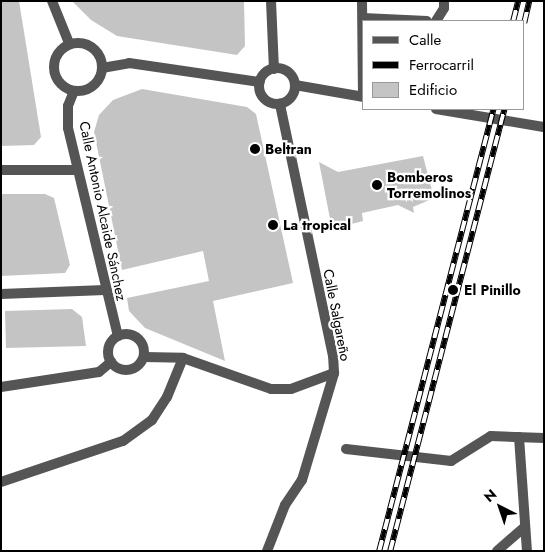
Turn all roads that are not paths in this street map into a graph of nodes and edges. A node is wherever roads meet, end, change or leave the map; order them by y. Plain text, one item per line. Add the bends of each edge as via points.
1 (52, 1) edge
2 (271, 1) edge
3 (362, 1) edge
4 (444, 1) edge
5 (363, 18) joint
6 (406, 20) edge
7 (437, 20) edge
8 (69, 44) junction
9 (102, 68) junction
10 (274, 69) junction
11 (260, 82) junction
12 (295, 85) junction
13 (74, 91) junction
14 (362, 97) edge
15 (280, 104) junction
16 (442, 110) edge
17 (544, 127) edge
18 (1, 170) edge
19 (77, 170) junction
20 (105, 290) junction
21 (1, 294) edge
22 (118, 336) junction
23 (144, 357) junction
24 (183, 358) junction
25 (111, 362) junction
26 (334, 373) junction
27 (1, 387) edge
28 (519, 437) junction
29 (544, 438) edge
30 (346, 449) dead end
31 (1, 482) edge
32 (525, 528) junction
33 (266, 550) edge
34 (497, 551) edge
35 (527, 551) edge

1 - 8 street
2 - 10 street
3 - 5 street
4 - 7 street via 444,8
5 - 6 street
8 - 9 street via 77,42 92,47 98,52
8 - 13 street via 56,54 53,70 60,84
9 - 11 street via 128,63
9 - 13 street via 100,76 90,87
10 - 11 street via 265,73
10 - 12 street via 286,70
11 - 15 street via 264,98
12 - 14 street
12 - 15 street via 293,95
13 - 19 street, Calle Antonio Alcaide Sánchez via 68,106 68,128
15 - 26 street, Calle Salgareño
16 - 17 street
18 - 19 street
19 - 20 street, Calle Antonio Alcaide Sánchez
20 - 21 street
20 - 22 street, Calle Antonio Alcaide Sánchez
22 - 23 street via 129,334 140,340
22 - 25 street via 110,345
23 - 24 street
23 - 25 street via 132,370 120,369
24 - 26 street via 271,388 290,389
24 - 31 street via 167,397 152,420 123,441
25 - 27 street via 98,372
26 - 33 street, Calle Salgareño via 302,480 285,505
28 - 29 street
28 - 30 street via 491,436 451,461
28 - 32 street
32 - 34 street
32 - 35 street

